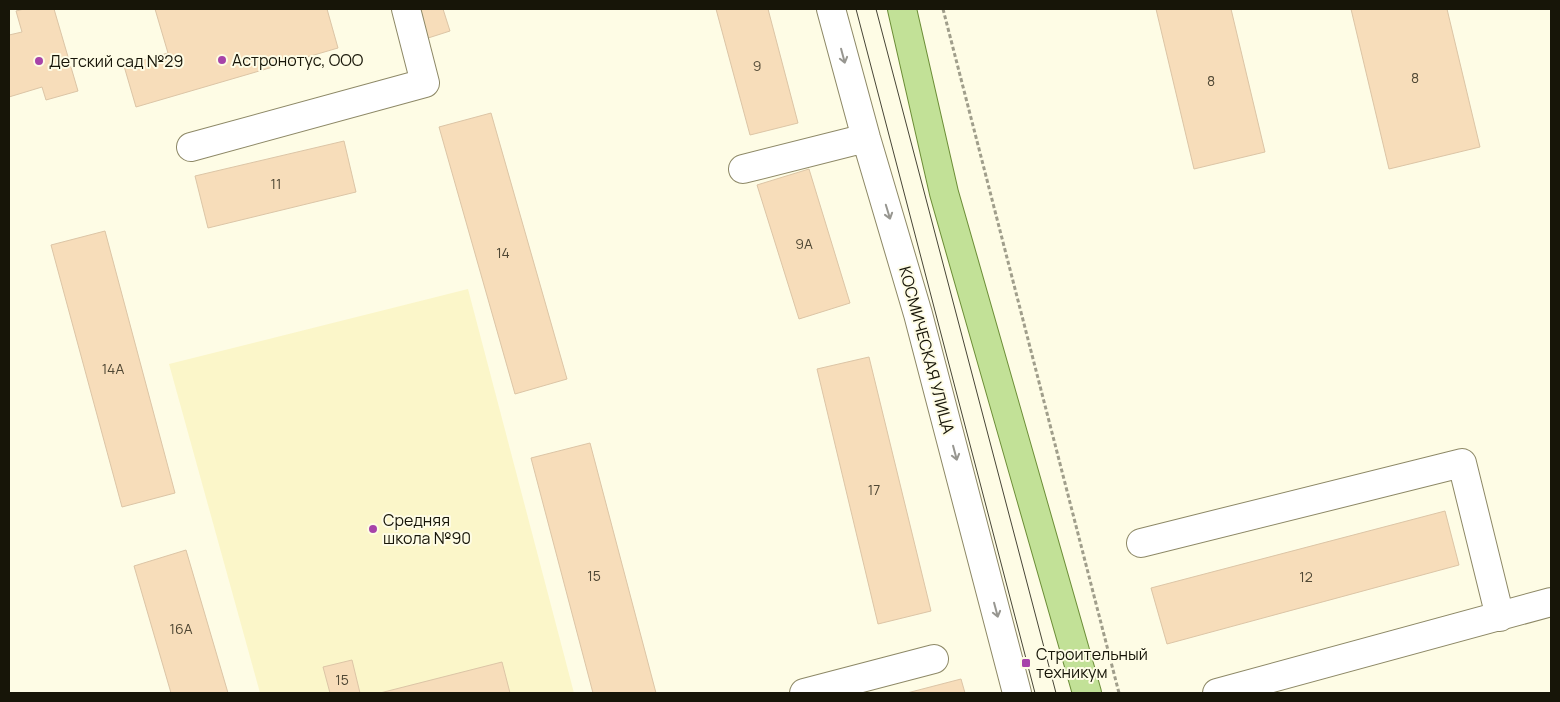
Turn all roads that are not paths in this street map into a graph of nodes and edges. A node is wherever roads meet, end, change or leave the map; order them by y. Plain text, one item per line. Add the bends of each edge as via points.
1 (406, 9) edge
2 (831, 9) edge
3 (902, 9) edge
4 (866, 138) junction
5 (191, 146) dead end
6 (743, 169) dead end
7 (1141, 542) dead end
8 (1551, 602) edge
9 (1500, 616) junction
10 (934, 659) dead end
11 (804, 693) edge
12 (1017, 693) edge
13 (1087, 693) edge
14 (1218, 693) edge

1 - 5 street via 425,83
2 -> 4 street, КОСМИЧЕСКАЯ УЛИЦА
3 - 13 main road via 944,194
4 - 6 street
4 -> 12 street, КОСМИЧЕСКАЯ УЛИЦА via 918,314
7 - 9 street via 1462,463
8 - 9 street
9 - 14 street
10 - 11 street

